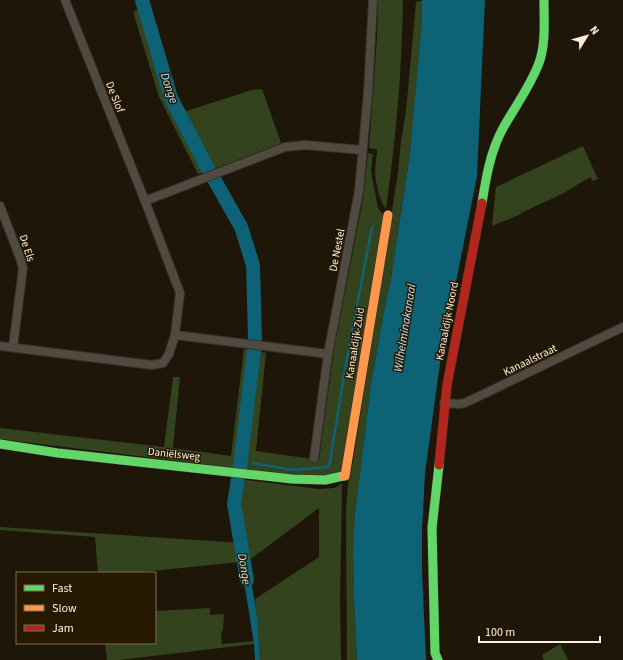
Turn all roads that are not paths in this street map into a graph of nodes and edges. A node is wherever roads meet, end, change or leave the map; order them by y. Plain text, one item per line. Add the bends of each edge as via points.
1 (65, 0) edge
2 (373, 0) edge
3 (544, 0) edge
4 (362, 150) junction
5 (145, 201) junction
6 (0, 206) edge
7 (388, 215) dead end
8 (623, 327) edge
9 (175, 335) junction
10 (0, 346) edge
11 (13, 347) junction
12 (328, 354) junction
13 (444, 403) junction
14 (0, 444) edge
15 (314, 458) dead end
16 (345, 476) joint
17 (438, 660) edge

1 - 5 street, De Slof
2 - 4 street, De Nestel
3 - 13 street, Kanaaldijk Noord via 543,45 539,64 492,152
4 - 5 street via 305,145 285,147
4 - 12 street, De Nestel via 359,191
5 - 9 street, De Slof via 180,293
6 - 11 street, De Els via 23,268
7 - 16 street, Kanaaldijk-Zuid
8 - 13 street, Kanaalstraat via 465,403
9 - 11 street, De Slof via 163,363 152,365
9 - 12 street
10 - 11 street, De Slof
12 - 15 street, De Nestel
13 - 17 street, Kanaaldijk Noord via 432,528 435,653
14 - 16 street, Daniëlsweg via 58,453 292,479 325,480

